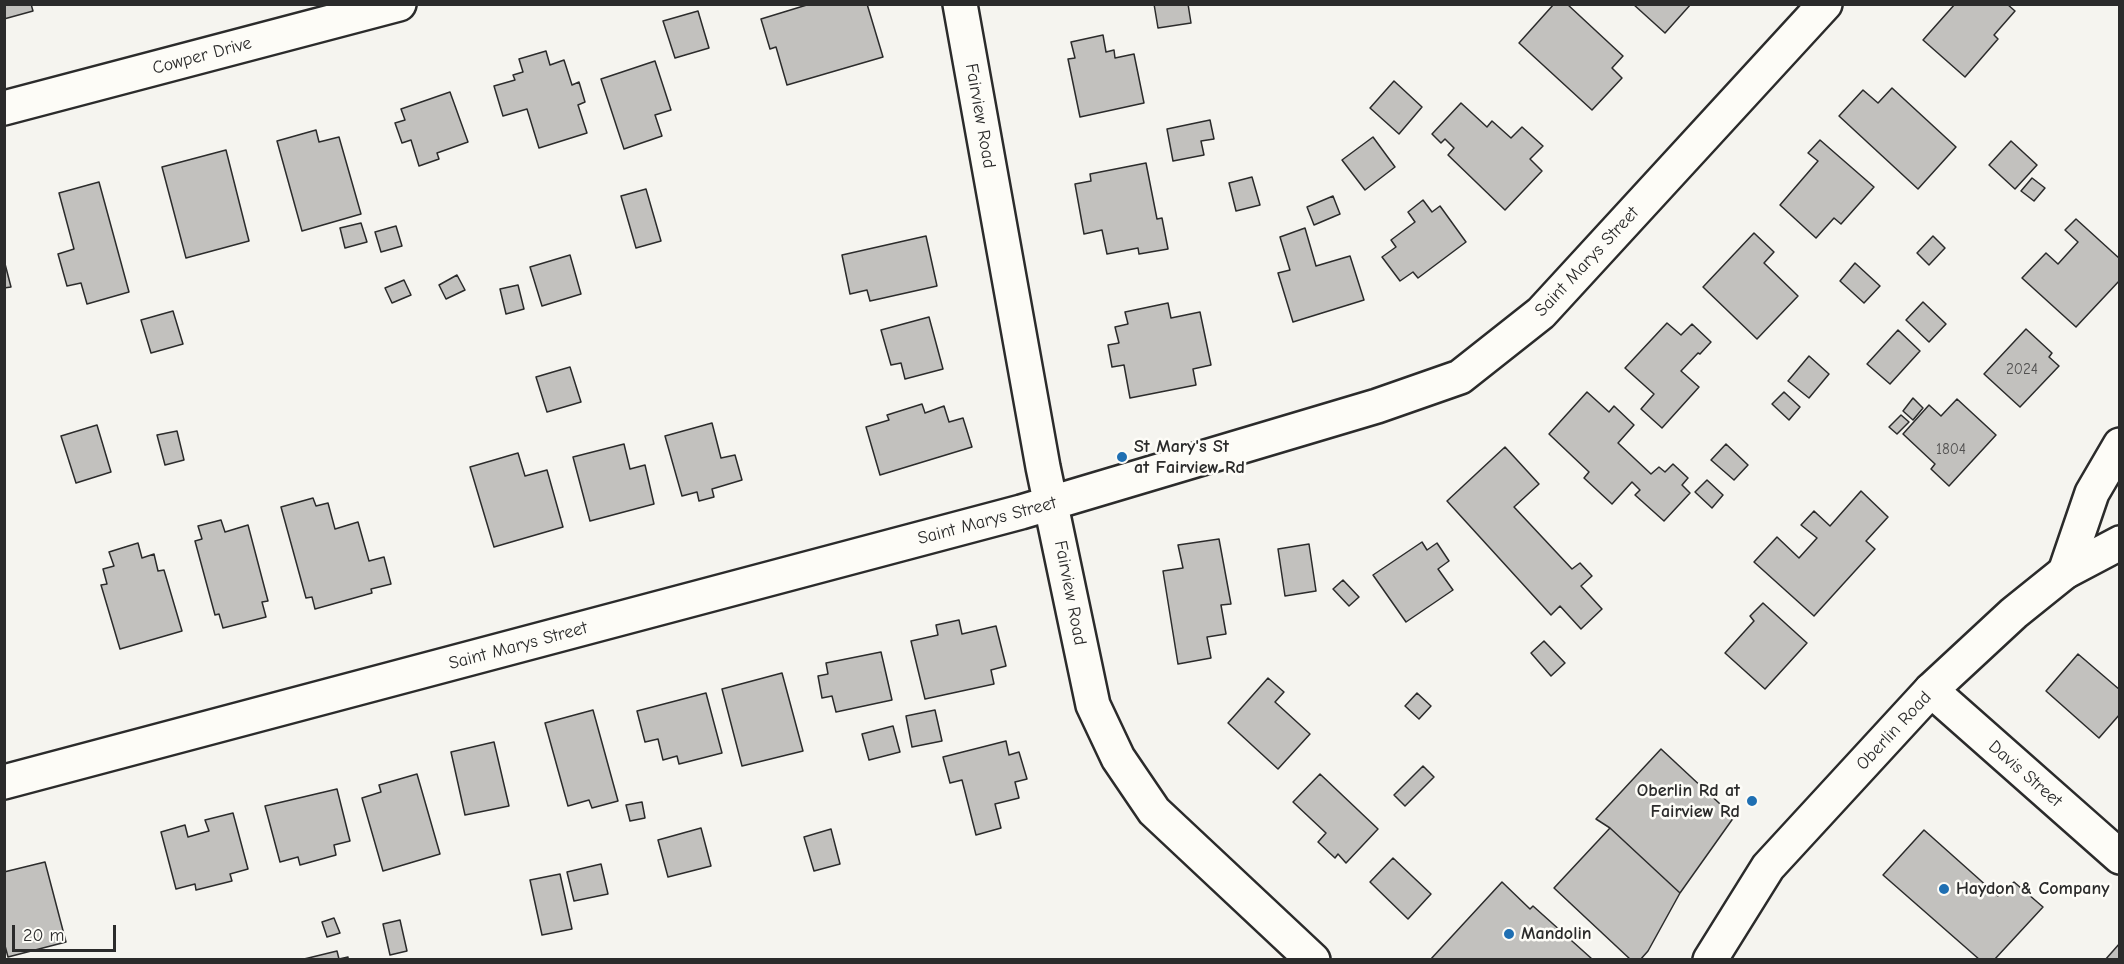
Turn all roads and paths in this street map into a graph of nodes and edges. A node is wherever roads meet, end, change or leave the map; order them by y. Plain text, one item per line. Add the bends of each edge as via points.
1 (399, 4) edge
2 (960, 4) edge
3 (1825, 4) edge
4 (4, 108) edge
5 (2120, 445) edge
6 (1052, 503) junction
7 (2120, 543) edge
8 (2065, 573) junction
9 (1931, 690) junction
10 (4, 782) edge
11 (2120, 857) edge
12 (1313, 960) edge
13 (1710, 960) edge

1 - 4 main road, Cowper Drive
2 - 6 main road, Fairview Road
3 - 6 main road, Saint Marys Street via 1541,313 1460,377 1377,406
5 - 8 main road via 2092,493
6 - 10 main road, Saint Marys Street
6 - 12 main road, Fairview Road via 1093,705 1118,758 1154,811
7 - 8 main road, Oberlin Road
8 - 9 main road, Oberlin Road via 2014,613
9 - 11 main road, Davis Street
9 - 13 main road, Oberlin Road via 1768,867

